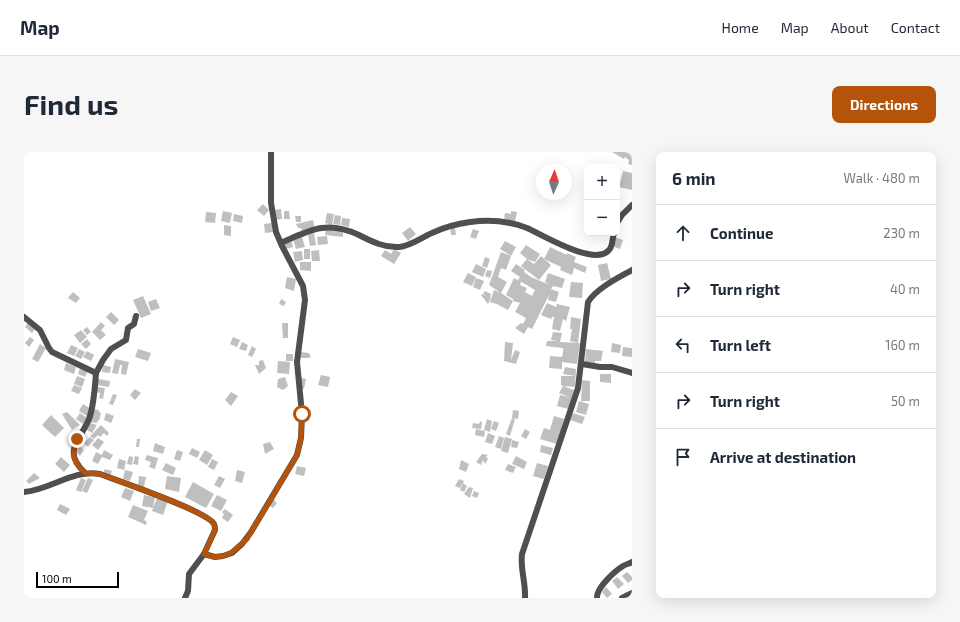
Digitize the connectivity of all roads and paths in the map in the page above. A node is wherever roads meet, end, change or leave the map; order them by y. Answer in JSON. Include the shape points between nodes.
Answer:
{"nodes":[{"id":1,"x":271,"y":152,"type":"edge"},
{"id":2,"x":632,"y":205,"type":"edge"},
{"id":3,"x":620,"y":218,"type":"edge"},
{"id":4,"x":614,"y":236,"type":"edge"},
{"id":5,"x":281,"y":243,"type":"junction"},
{"id":6,"x":632,"y":270,"type":"edge"},
{"id":7,"x":136,"y":316,"type":"dead end"},
{"id":8,"x":24,"y":317,"type":"edge"},
{"id":9,"x":582,"y":364,"type":"junction"},
{"id":10,"x":96,"y":373,"type":"junction"},
{"id":11,"x":632,"y":373,"type":"edge"},
{"id":12,"x":85,"y":473,"type":"junction"},
{"id":13,"x":24,"y":492,"type":"edge"},
{"id":14,"x":204,"y":554,"type":"junction"},
{"id":15,"x":631,"y":563,"type":"edge"},
{"id":16,"x":632,"y":593,"type":"edge"},
{"id":17,"x":185,"y":598,"type":"edge"},
{"id":18,"x":525,"y":598,"type":"edge"},
{"id":19,"x":597,"y":598,"type":"edge"},
{"id":20,"x":622,"y":598,"type":"edge"}],
"edges":[{"from":1,"to":5,"type":"street","via":[[271,203],[276,232]]},
{"from":2,"to":3,"type":"street"},
{"from":4,"to":5,"type":"street","via":[[612,246],[601,255],[574,250],[526,227],[497,221],[453,226],[399,247],[378,244],[338,227],[305,233]]},
{"from":5,"to":14,"type":"street","via":[[304,290],[305,300],[297,362],[302,414],[299,447],[293,462],[247,539],[223,556]]},
{"from":6,"to":9,"type":"street","via":[[595,294],[588,302]]},
{"from":7,"to":10,"type":"street","via":[[134,324],[128,328],[126,340],[111,349]]},
{"from":8,"to":10,"type":"street","via":[[40,330],[50,351]]},
{"from":9,"to":11,"type":"street","via":[[612,367]]},
{"from":9,"to":18,"type":"street","via":[[575,400],[522,554]]},
{"from":10,"to":12,"type":"street","via":[[90,414],[77,439],[74,455],[77,466]]},
{"from":12,"to":13,"type":"street"},
{"from":12,"to":14,"type":"street","via":[[100,474],[184,506],[211,521],[215,530]]},
{"from":14,"to":17,"type":"street","via":[[189,574]]},
{"from":15,"to":19,"type":"street","via":[[623,566],[603,584]]},
{"from":16,"to":20,"type":"street"}]}
